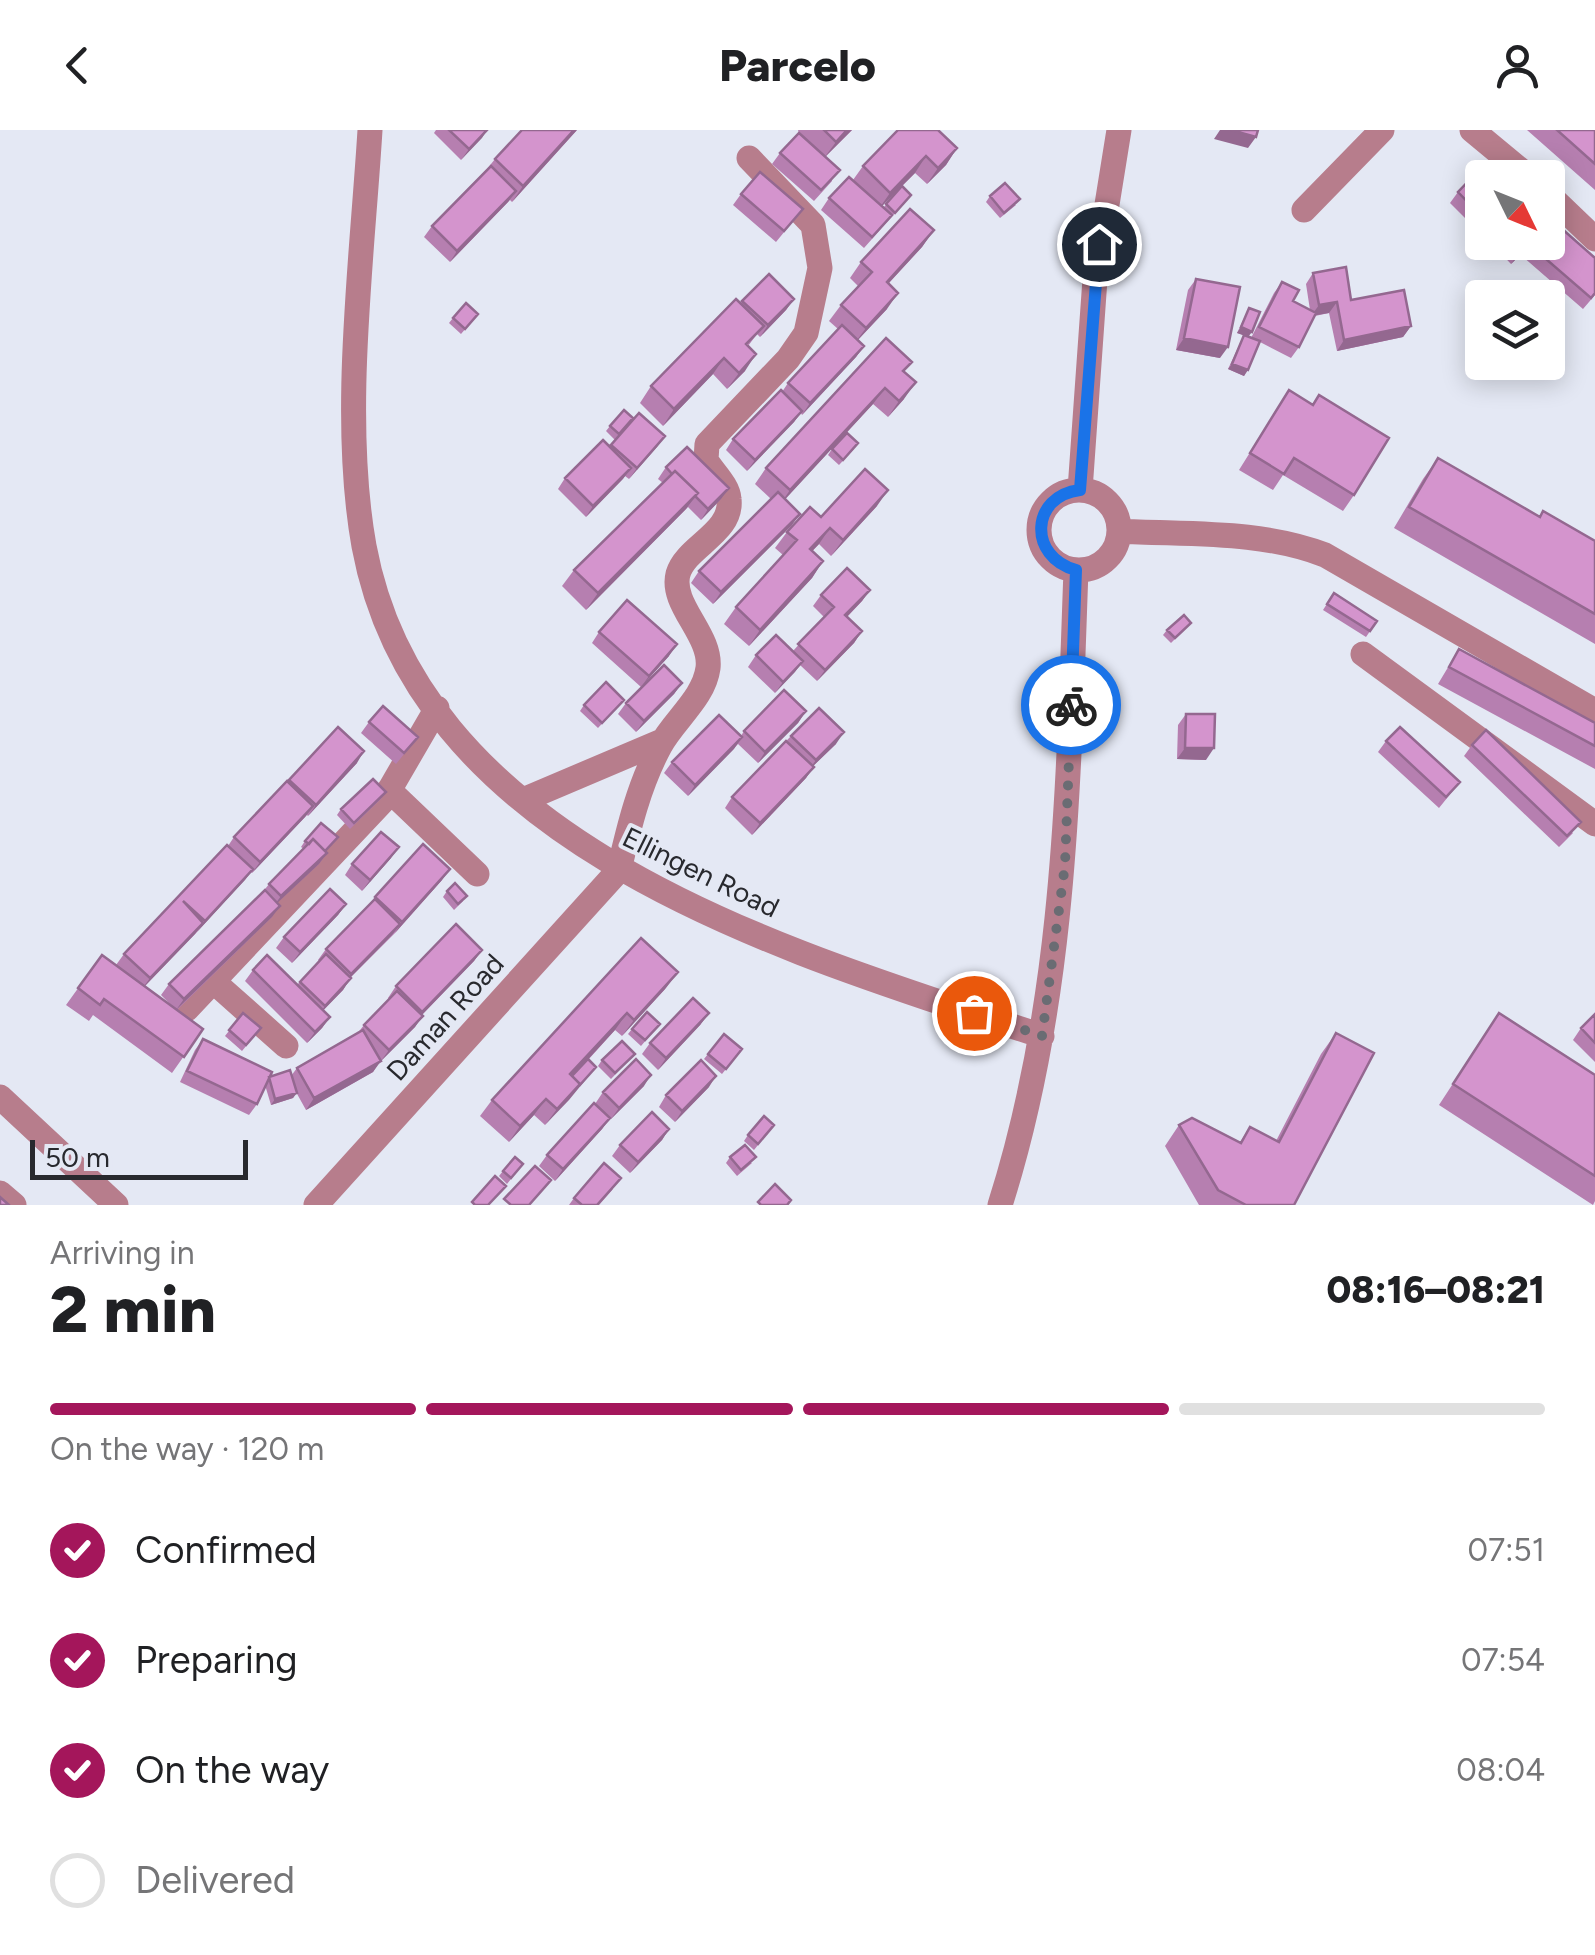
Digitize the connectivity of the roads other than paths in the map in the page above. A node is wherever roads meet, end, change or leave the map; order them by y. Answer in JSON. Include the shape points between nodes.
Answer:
{"nodes":[{"id":1,"x":370,"y":130,"type":"edge"},
{"id":2,"x":1118,"y":130,"type":"edge"},
{"id":3,"x":1382,"y":130,"type":"edge"},
{"id":4,"x":1472,"y":130,"type":"edge"},
{"id":5,"x":749,"y":158,"type":"dead end"},
{"id":6,"x":1508,"y":160,"type":"edge"},
{"id":7,"x":1304,"y":210,"type":"dead end"},
{"id":8,"x":1565,"y":210,"type":"edge"},
{"id":9,"x":1595,"y":238,"type":"edge"},
{"id":10,"x":1080,"y":490,"type":"junction"},
{"id":11,"x":1119,"y":532,"type":"junction"},
{"id":12,"x":1076,"y":570,"type":"junction"},
{"id":13,"x":1363,"y":654,"type":"dead end"},
{"id":14,"x":437,"y":708,"type":"junction"},
{"id":15,"x":1595,"y":711,"type":"edge"},
{"id":16,"x":662,"y":741,"type":"junction"},
{"id":17,"x":389,"y":790,"type":"junction"},
{"id":18,"x":523,"y":800,"type":"junction"},
{"id":19,"x":1595,"y":824,"type":"edge"},
{"id":20,"x":619,"y":870,"type":"junction"},
{"id":21,"x":477,"y":874,"type":"dead end"},
{"id":22,"x":214,"y":982,"type":"junction"},
{"id":23,"x":188,"y":1010,"type":"edge"},
{"id":24,"x":1042,"y":1036,"type":"junction"},
{"id":25,"x":286,"y":1046,"type":"dead end"},
{"id":26,"x":0,"y":1097,"type":"edge"},
{"id":27,"x":0,"y":1193,"type":"edge"},
{"id":28,"x":106,"y":1202,"type":"edge"},
{"id":29,"x":14,"y":1205,"type":"edge"},
{"id":30,"x":316,"y":1205,"type":"edge"},
{"id":31,"x":1000,"y":1205,"type":"edge"}],
"edges":[{"from":1,"to":14,"type":"street","name":"Ellingen Road","via":[[358,325],[358,500],[385,620]]},
{"from":2,"to":10,"type":"street","via":[[1095,279]]},
{"from":3,"to":7,"type":"street"},
{"from":4,"to":6,"type":"street"},
{"from":5,"to":16,"type":"street","via":[[813,225],[820,268],[806,333],[707,444],[706,460],[725,488],[728,508],[683,563],[677,581],[704,642],[708,669]]},
{"from":8,"to":9,"type":"street"},
{"from":10,"to":11,"type":"street","via":[[1104,498]]},
{"from":10,"to":12,"type":"street","via":[[1045,508],[1040,534],[1052,558]]},
{"from":11,"to":12,"type":"street","via":[[1100,564]]},
{"from":11,"to":15,"type":"street","via":[[1300,545]]},
{"from":12,"to":24,"type":"street","via":[[1065,865]]},
{"from":13,"to":19,"type":"street"},
{"from":14,"to":17,"type":"street"},
{"from":14,"to":18,"type":"street","name":"Ellingen Road"},
{"from":16,"to":18,"type":"street"},
{"from":16,"to":20,"type":"street","via":[[634,806]]},
{"from":17,"to":21,"type":"street"},
{"from":17,"to":22,"type":"street"},
{"from":18,"to":20,"type":"street","name":"Ellingen Road"},
{"from":20,"to":24,"type":"street","name":"Ellingen Road","via":[[734,925]]},
{"from":20,"to":30,"type":"street","name":"Daman Road"},
{"from":22,"to":23,"type":"street"},
{"from":22,"to":25,"type":"street"},
{"from":24,"to":31,"type":"street","via":[[1026,1122]]},
{"from":26,"to":28,"type":"street"},
{"from":27,"to":29,"type":"street"}]}
